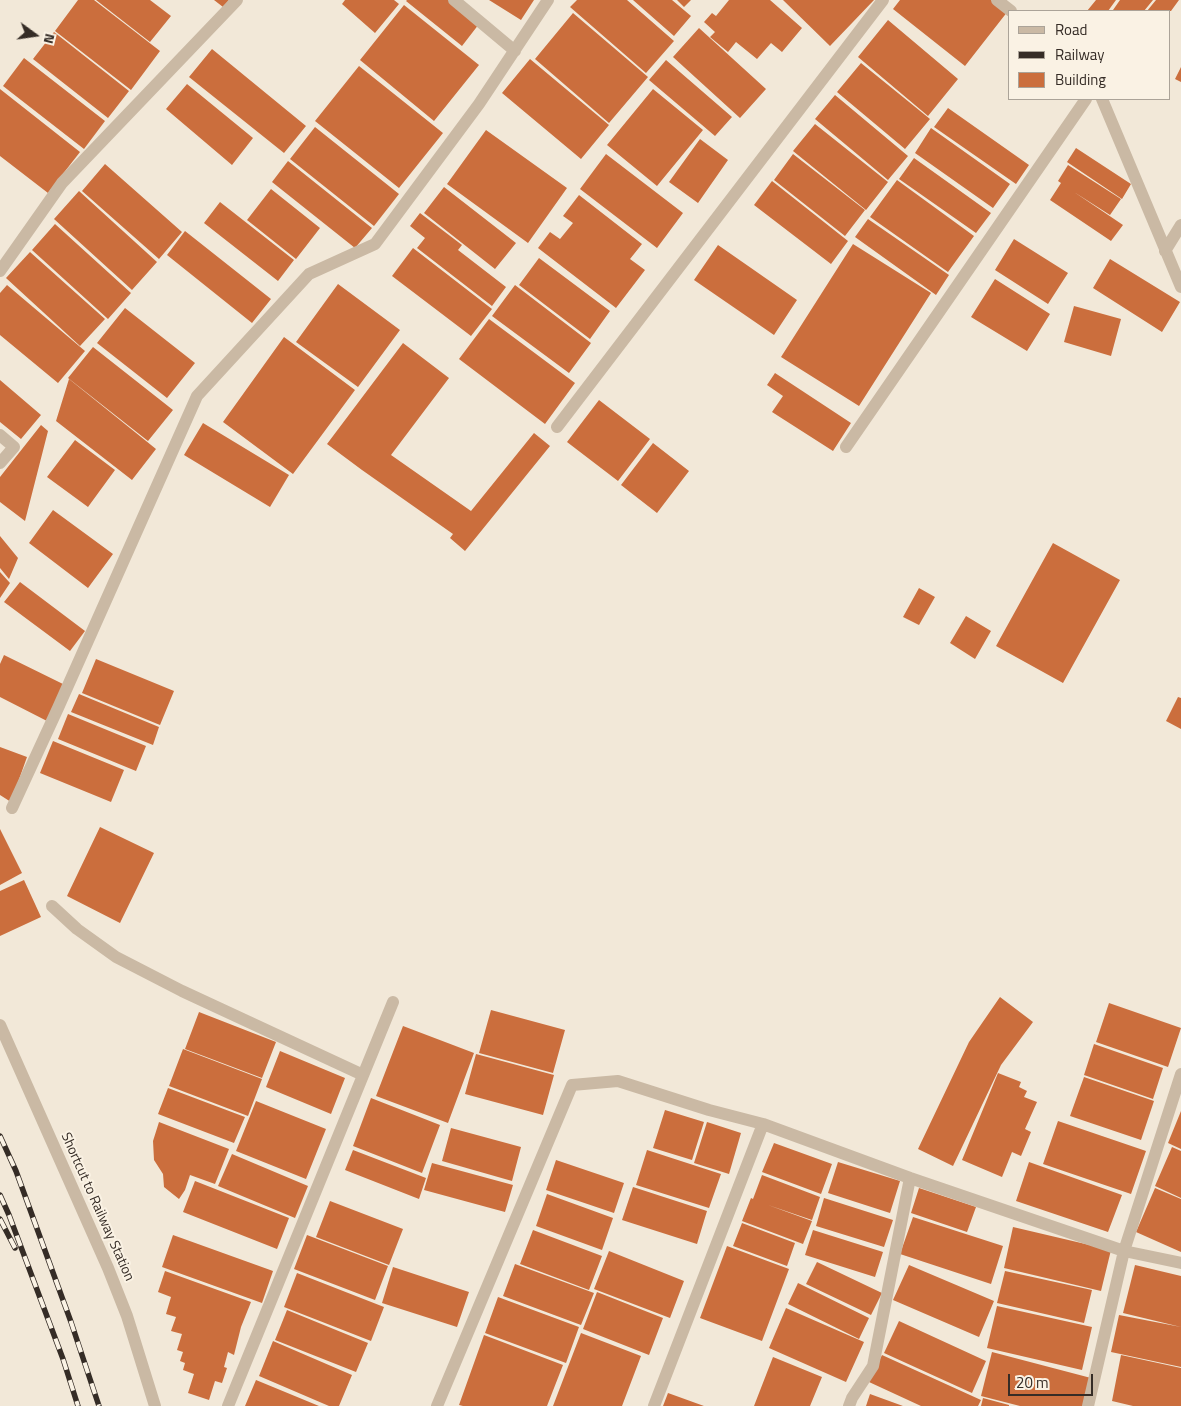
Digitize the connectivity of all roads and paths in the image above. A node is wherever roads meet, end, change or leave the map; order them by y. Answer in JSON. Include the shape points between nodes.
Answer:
{"nodes":[{"id":1,"x":237,"y":0,"type":"edge"},
{"id":2,"x":454,"y":0,"type":"edge"},
{"id":3,"x":548,"y":0,"type":"edge"},
{"id":4,"x":883,"y":0,"type":"edge"},
{"id":5,"x":997,"y":0,"type":"edge"},
{"id":6,"x":1009,"y":10,"type":"edge"},
{"id":7,"x":515,"y":51,"type":"junction"},
{"id":8,"x":1085,"y":100,"type":"edge"},
{"id":9,"x":1102,"y":100,"type":"edge"},
{"id":10,"x":1181,"y":225,"type":"edge"},
{"id":11,"x":1166,"y":251,"type":"junction"},
{"id":12,"x":0,"y":271,"type":"edge"},
{"id":13,"x":1181,"y":287,"type":"edge"},
{"id":14,"x":557,"y":427,"type":"dead end"},
{"id":15,"x":0,"y":435,"type":"edge"},
{"id":16,"x":846,"y":447,"type":"dead end"},
{"id":17,"x":0,"y":463,"type":"edge"},
{"id":18,"x":12,"y":808,"type":"dead end"},
{"id":19,"x":52,"y":906,"type":"dead end"},
{"id":20,"x":393,"y":1002,"type":"dead end"},
{"id":21,"x":0,"y":1025,"type":"edge"},
{"id":22,"x":363,"y":1074,"type":"junction"},
{"id":23,"x":1181,"y":1074,"type":"edge"},
{"id":24,"x":763,"y":1124,"type":"junction"},
{"id":25,"x":910,"y":1178,"type":"junction"},
{"id":26,"x":1124,"y":1251,"type":"junction"},
{"id":27,"x":1181,"y":1263,"type":"edge"},
{"id":28,"x":155,"y":1406,"type":"edge"},
{"id":29,"x":228,"y":1406,"type":"edge"},
{"id":30,"x":437,"y":1406,"type":"edge"},
{"id":31,"x":654,"y":1406,"type":"edge"},
{"id":32,"x":848,"y":1406,"type":"edge"},
{"id":33,"x":1088,"y":1406,"type":"edge"}],
"edges":[{"from":1,"to":12,"type":"street","via":[[62,183]]},
{"from":2,"to":7,"type":"street"},
{"from":3,"to":7,"type":"street"},
{"from":4,"to":14,"type":"street"},
{"from":5,"to":6,"type":"street"},
{"from":7,"to":18,"type":"street","via":[[375,244],[309,274],[197,396]]},
{"from":8,"to":16,"type":"street"},
{"from":9,"to":11,"type":"street"},
{"from":10,"to":11,"type":"street"},
{"from":11,"to":13,"type":"street"},
{"from":15,"to":17,"type":"street","via":[[14,447]]},
{"from":19,"to":22,"type":"street","via":[[116,957]]},
{"from":20,"to":22,"type":"street"},
{"from":21,"to":28,"type":"street","name":"Shortcut to Railway Station","via":[[108,1268],[127,1316]]},
{"from":22,"to":29,"type":"street"},
{"from":23,"to":26,"type":"street"},
{"from":24,"to":25,"type":"street"},
{"from":24,"to":30,"type":"street","via":[[618,1081],[572,1086]]},
{"from":24,"to":31,"type":"street"},
{"from":25,"to":26,"type":"street"},
{"from":25,"to":32,"type":"street","via":[[873,1366]]},
{"from":26,"to":27,"type":"street"},
{"from":26,"to":33,"type":"street"}]}
